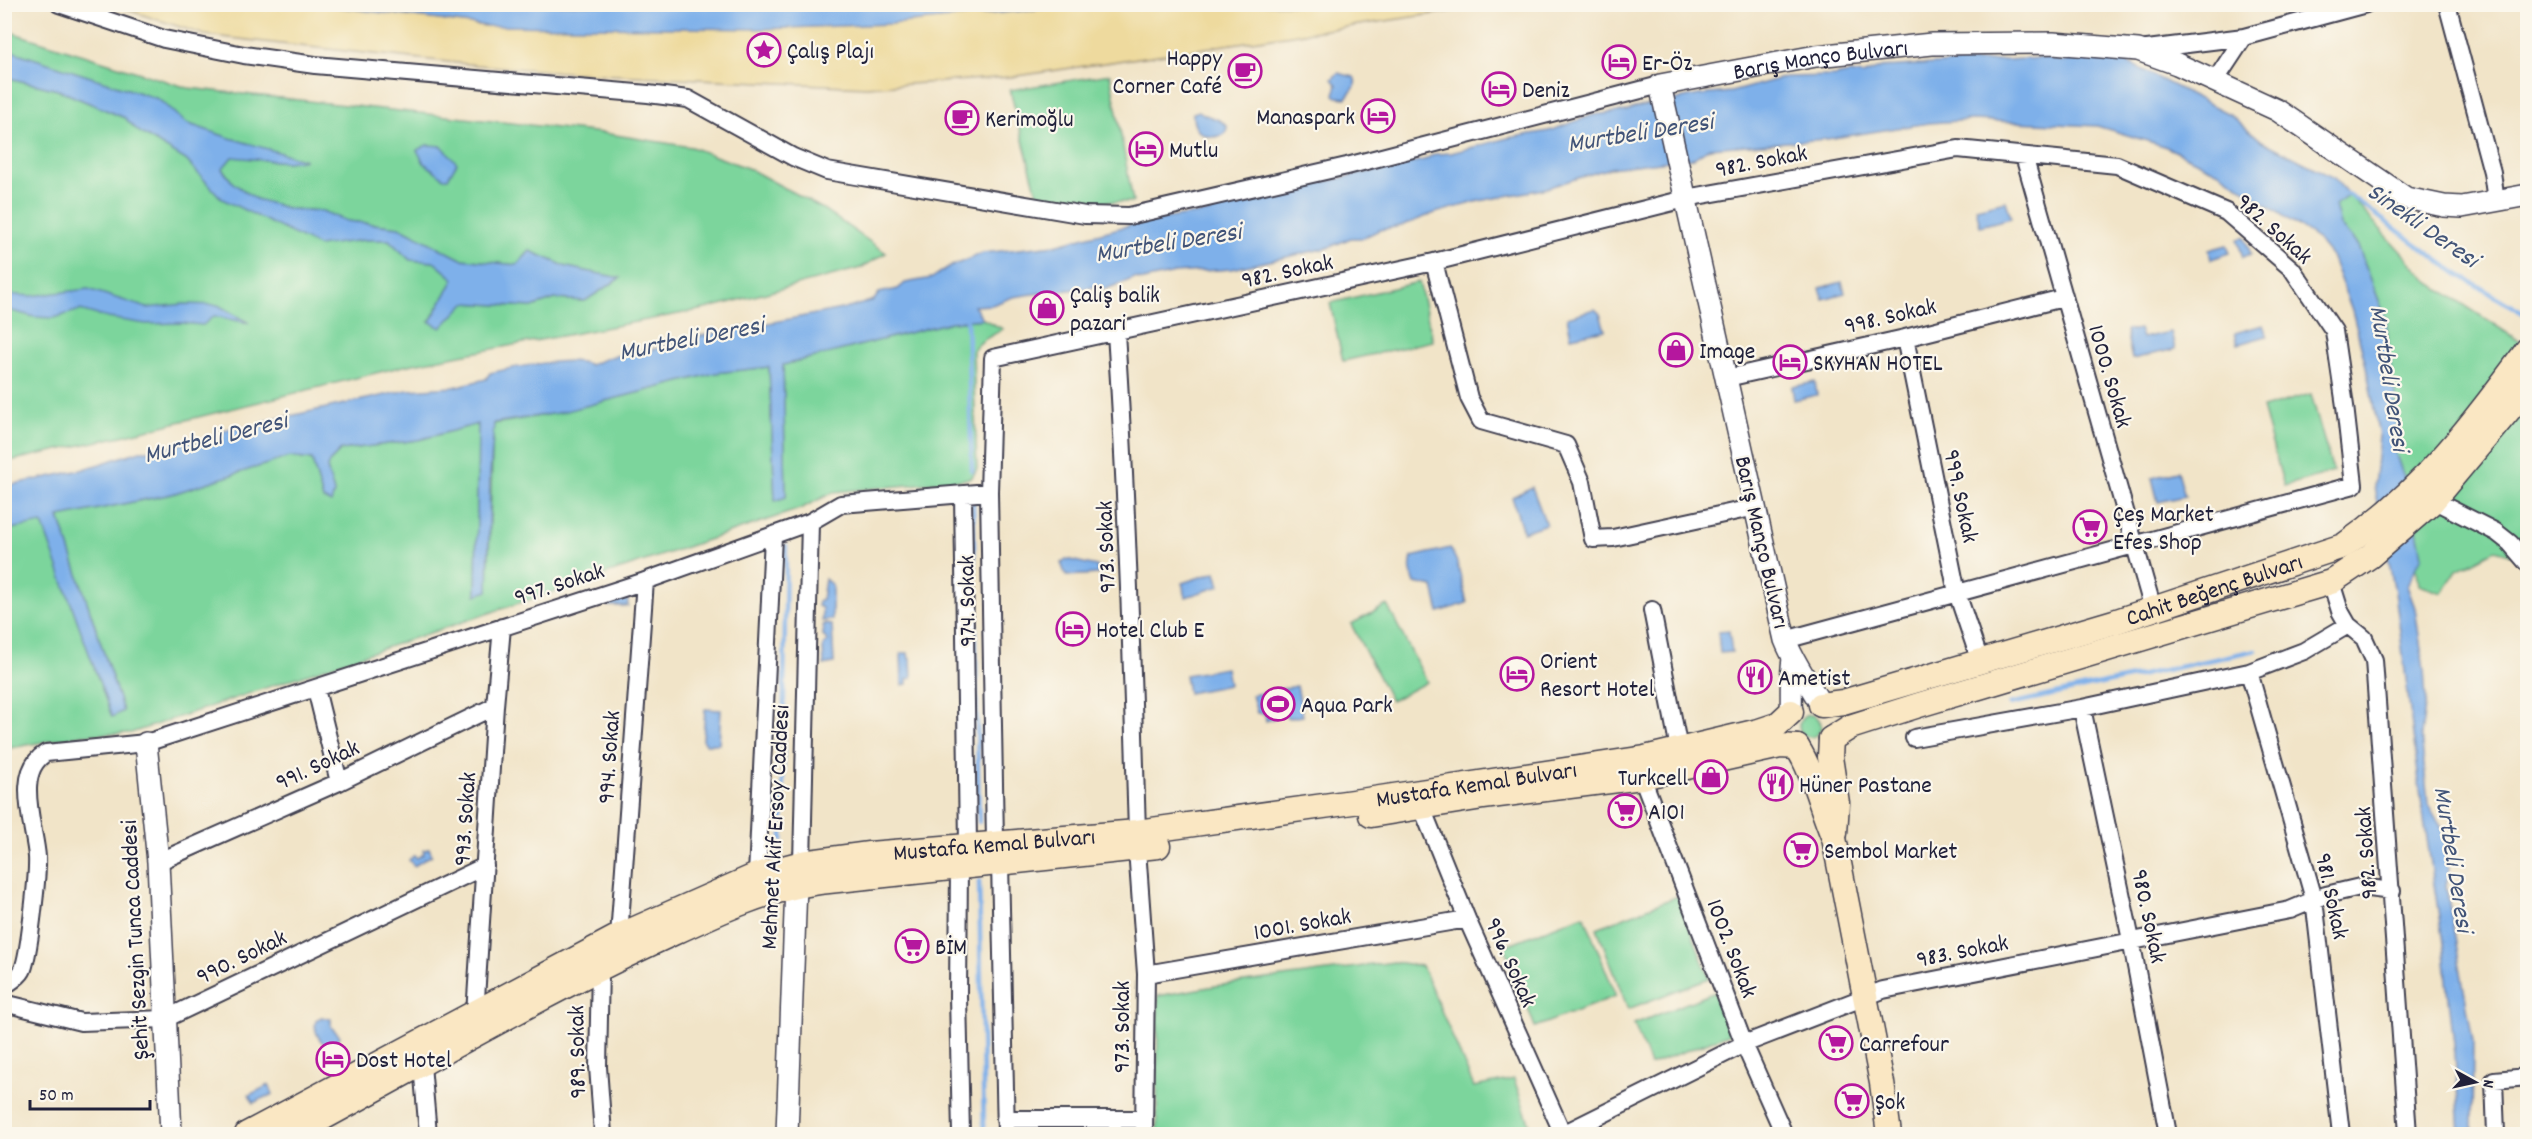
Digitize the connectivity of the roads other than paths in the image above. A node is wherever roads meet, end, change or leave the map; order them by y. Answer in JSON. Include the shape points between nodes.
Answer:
{"nodes":[{"id":1,"x":59,"y":4,"type":"edge"},
{"id":2,"x":2366,"y":4,"type":"edge"},
{"id":3,"x":2447,"y":4,"type":"edge"},
{"id":4,"x":2244,"y":37,"type":"junction"},
{"id":5,"x":2138,"y":50,"type":"junction"},
{"id":6,"x":2215,"y":81,"type":"junction"},
{"id":7,"x":1660,"y":85,"type":"junction"},
{"id":8,"x":2024,"y":156,"type":"junction"},
{"id":9,"x":2528,"y":195,"type":"edge"},
{"id":10,"x":1685,"y":199,"type":"junction"},
{"id":11,"x":2496,"y":201,"type":"junction"},
{"id":12,"x":1434,"y":262,"type":"junction"},
{"id":13,"x":2063,"y":297,"type":"junction"},
{"id":14,"x":1116,"y":333,"type":"junction"},
{"id":15,"x":1905,"y":338,"type":"junction"},
{"id":16,"x":2528,"y":349,"type":"edge"},
{"id":17,"x":993,"y":358,"type":"joint"},
{"id":18,"x":1727,"y":378,"type":"junction"},
{"id":19,"x":2528,"y":387,"type":"edge"},
{"id":20,"x":989,"y":492,"type":"junction"},
{"id":21,"x":963,"y":495,"type":"junction"},
{"id":22,"x":2429,"y":495,"type":"junction"},
{"id":23,"x":1756,"y":507,"type":"junction"},
{"id":24,"x":810,"y":522,"type":"junction"},
{"id":25,"x":773,"y":536,"type":"junction"},
{"id":26,"x":2134,"y":547,"type":"junction"},
{"id":27,"x":2528,"y":564,"type":"edge"},
{"id":28,"x":645,"y":581,"type":"junction"},
{"id":29,"x":2331,"y":582,"type":"junction"},
{"id":30,"x":1957,"y":593,"type":"junction"},
{"id":31,"x":2153,"y":609,"type":"junction"},
{"id":32,"x":1652,"y":610,"type":"dead end"},
{"id":33,"x":2348,"y":625,"type":"junction"},
{"id":34,"x":502,"y":627,"type":"junction"},
{"id":35,"x":1789,"y":649,"type":"junction"},
{"id":36,"x":1980,"y":662,"type":"junction"},
{"id":37,"x":2249,"y":672,"type":"junction"},
{"id":38,"x":316,"y":689,"type":"junction"},
{"id":39,"x":1821,"y":705,"type":"junction"},
{"id":40,"x":495,"y":706,"type":"junction"},
{"id":41,"x":2082,"y":708,"type":"junction"},
{"id":42,"x":1791,"y":712,"type":"junction"},
{"id":43,"x":1914,"y":738,"type":"dead end"},
{"id":44,"x":1831,"y":739,"type":"junction"},
{"id":45,"x":146,"y":743,"type":"junction"},
{"id":46,"x":1797,"y":747,"type":"junction"},
{"id":47,"x":1679,"y":749,"type":"junction"},
{"id":48,"x":1642,"y":777,"type":"junction"},
{"id":49,"x":339,"y":782,"type":"junction"},
{"id":50,"x":1422,"y":808,"type":"junction"},
{"id":51,"x":1834,"y":838,"type":"junction"},
{"id":52,"x":1137,"y":840,"type":"junction"},
{"id":53,"x":997,"y":853,"type":"junction"},
{"id":54,"x":964,"y":855,"type":"junction"},
{"id":55,"x":158,"y":862,"type":"junction"},
{"id":56,"x":485,"y":866,"type":"junction"},
{"id":57,"x":799,"y":874,"type":"junction"},
{"id":58,"x":757,"y":875,"type":"junction"},
{"id":59,"x":2392,"y":891,"type":"junction"},
{"id":60,"x":2314,"y":899,"type":"junction"},
{"id":61,"x":1467,"y":919,"type":"junction"},
{"id":62,"x":619,"y":936,"type":"junction"},
{"id":63,"x":2131,"y":940,"type":"junction"},
{"id":64,"x":600,"y":968,"type":"junction"},
{"id":65,"x":1146,"y":974,"type":"junction"},
{"id":66,"x":4,"y":986,"type":"edge"},
{"id":67,"x":1867,"y":996,"type":"junction"},
{"id":68,"x":4,"y":1003,"type":"edge"},
{"id":69,"x":475,"y":1014,"type":"junction"},
{"id":70,"x":165,"y":1019,"type":"junction"},
{"id":71,"x":1744,"y":1044,"type":"junction"},
{"id":72,"x":422,"y":1065,"type":"junction"},
{"id":73,"x":2528,"y":1077,"type":"edge"},
{"id":74,"x":1005,"y":1127,"type":"edge"},
{"id":75,"x":1144,"y":1127,"type":"edge"},
{"id":76,"x":171,"y":1134,"type":"edge"},
{"id":77,"x":247,"y":1134,"type":"edge"},
{"id":78,"x":293,"y":1134,"type":"edge"},
{"id":79,"x":428,"y":1134,"type":"edge"},
{"id":80,"x":603,"y":1134,"type":"edge"},
{"id":81,"x":787,"y":1134,"type":"edge"},
{"id":82,"x":961,"y":1134,"type":"edge"},
{"id":83,"x":1563,"y":1134,"type":"edge"},
{"id":84,"x":1784,"y":1134,"type":"edge"},
{"id":85,"x":1889,"y":1134,"type":"edge"},
{"id":86,"x":2168,"y":1134,"type":"edge"},
{"id":87,"x":2341,"y":1134,"type":"edge"},
{"id":88,"x":2408,"y":1134,"type":"edge"},
{"id":89,"x":2496,"y":1134,"type":"edge"}],
"edges":[{"from":1,"to":7,"type":"street","via":[[164,39],[243,55],[688,99],[793,157],[827,171],[1085,215],[1129,216],[1347,166]]},
{"from":2,"to":4,"type":"street"},
{"from":3,"to":11,"type":"street","via":[[2492,172]]},
{"from":4,"to":5,"type":"street"},
{"from":4,"to":6,"type":"street"},
{"from":5,"to":6,"type":"street","name":"Barış Manço Bulvarı"},
{"from":5,"to":7,"type":"street","name":"Barış Manço Bulvarı","via":[[2053,43],[1932,44],[1816,56]]},
{"from":6,"to":11,"type":"street","name":"Barış Manço Bulvarı","via":[[2277,110],[2406,198],[2462,207]]},
{"from":7,"to":10,"type":"street","name":"Barış Manço Bulvarı"},
{"from":8,"to":10,"type":"street","name":"982. Sokak","via":[[1958,149]]},
{"from":8,"to":13,"type":"street","name":"1000. Sokak"},
{"from":8,"to":26,"type":"street","name":"982. Sokak","via":[[2117,165],[2226,212],[2292,269],[2334,332],[2354,485]]},
{"from":9,"to":11,"type":"street","name":"Barış Manço Bulvarı"},
{"from":10,"to":12,"type":"street","name":"982. Sokak"},
{"from":10,"to":18,"type":"street","name":"Barış Manço Bulvarı"},
{"from":12,"to":14,"type":"street","name":"982. Sokak"},
{"from":12,"to":23,"type":"street","via":[[1469,398],[1481,421],[1566,446],[1582,482],[1593,539]]},
{"from":13,"to":15,"type":"street","name":"998. Sokak"},
{"from":13,"to":26,"type":"street","name":"1000. Sokak"},
{"from":14,"to":17,"type":"street","name":"982. Sokak"},
{"from":14,"to":52,"type":"street","name":"973. Sokak","via":[[1130,566]]},
{"from":15,"to":18,"type":"street","name":"998. Sokak"},
{"from":15,"to":30,"type":"street","name":"999. Sokak"},
{"from":16,"to":22,"type":"main road","name":"Cahit Beğenç Bulvarı","via":[[2464,436]]},
{"from":17,"to":20,"type":"street","name":"974. Sokak"},
{"from":18,"to":23,"type":"street","name":"Barış Manço Bulvarı"},
{"from":19,"to":22,"type":"main road","name":"Cahit Beğenç Bulvarı"},
{"from":20,"to":21,"type":"street","name":"997. Sokak"},
{"from":20,"to":53,"type":"street","name":"974. Sokak"},
{"from":21,"to":24,"type":"street","name":"997. Sokak","via":[[841,504]]},
{"from":21,"to":54,"type":"street"},
{"from":22,"to":27,"type":"street","via":[[2496,532]]},
{"from":22,"to":29,"type":"main road","name":"Cahit Beğenç Bulvarı","via":[[2370,556]]},
{"from":22,"to":31,"type":"main road","name":"Cahit Beğenç Bulvarı","via":[[2343,546]]},
{"from":23,"to":35,"type":"street","name":"Barış Manço Bulvarı"},
{"from":24,"to":25,"type":"street","name":"997. Sokak"},
{"from":24,"to":57,"type":"street","name":"Mehmet Akif Ersoy Caddesi"},
{"from":25,"to":28,"type":"street","name":"997. Sokak"},
{"from":25,"to":58,"type":"street"},
{"from":26,"to":30,"type":"street"},
{"from":26,"to":31,"type":"street","name":"1000. Sokak"},
{"from":28,"to":34,"type":"street","name":"997. Sokak"},
{"from":28,"to":62,"type":"street","name":"994. Sokak"},
{"from":29,"to":33,"type":"street","name":"982. Sokak"},
{"from":29,"to":44,"type":"main road","name":"Cahit Beğenç Bulvarı","via":[[1919,705],[1851,727]]},
{"from":30,"to":35,"type":"street"},
{"from":30,"to":36,"type":"street","name":"999. Sokak"},
{"from":31,"to":36,"type":"main road","name":"Cahit Beğenç Bulvarı"},
{"from":32,"to":47,"type":"street"},
{"from":33,"to":37,"type":"street","via":[[2304,651]]},
{"from":33,"to":59,"type":"street","name":"982. Sokak","via":[[2364,638],[2374,660]]},
{"from":34,"to":38,"type":"street","name":"997. Sokak"},
{"from":34,"to":40,"type":"street","name":"993. Sokak"},
{"from":35,"to":39,"type":"street","name":"Barış Manço Bulvarı"},
{"from":35,"to":42,"type":"street","name":"Barış Manço Bulvarı"},
{"from":36,"to":39,"type":"main road","name":"Cahit Beğenç Bulvarı"},
{"from":37,"to":41,"type":"street"},
{"from":37,"to":60,"type":"street","name":"981. Sokak"},
{"from":38,"to":45,"type":"street","name":"997. Sokak"},
{"from":38,"to":49,"type":"street"},
{"from":39,"to":42,"type":"main road","via":[[1802,704]]},
{"from":39,"to":44,"type":"main road","via":[[1833,720]]},
{"from":40,"to":49,"type":"street","name":"991. Sokak"},
{"from":40,"to":56,"type":"street","name":"993. Sokak"},
{"from":41,"to":43,"type":"street"},
{"from":41,"to":63,"type":"street","name":"980. Sokak"},
{"from":42,"to":46,"type":"main road","via":[[1786,731]]},
{"from":42,"to":47,"type":"main road","name":"Mustafa Kemal Bulvarı","via":[[1777,725],[1759,731]]},
{"from":44,"to":46,"type":"main road","via":[[1816,750]]},
{"from":44,"to":51,"type":"main road","via":[[1837,803]]},
{"from":45,"to":55,"type":"street","name":"Şehit Sezgin Tunca Caddesi"},
{"from":45,"to":66,"type":"street","name":"997. Sokak","via":[[46,753],[36,759],[28,803],[37,857],[27,956],[21,973]]},
{"from":46,"to":48,"type":"main road","name":"Mustafa Kemal Bulvarı","via":[[1780,746]]},
{"from":46,"to":51,"type":"main road","via":[[1806,761]]},
{"from":47,"to":52,"type":"main road","name":"Mustafa Kemal Bulvarı","via":[[1645,758]]},
{"from":48,"to":50,"type":"main road","name":"Mustafa Kemal Bulvarı"},
{"from":48,"to":71,"type":"street","name":"1002. Sokak"},
{"from":49,"to":55,"type":"street","name":"991. Sokak"},
{"from":50,"to":52,"type":"main road","name":"Mustafa Kemal Bulvarı"},
{"from":50,"to":61,"type":"street","name":"996. Sokak"},
{"from":51,"to":67,"type":"main road"},
{"from":52,"to":53,"type":"main road","name":"Mustafa Kemal Bulvarı"},
{"from":52,"to":65,"type":"street","name":"973. Sokak"},
{"from":53,"to":54,"type":"main road","name":"Mustafa Kemal Bulvarı"},
{"from":53,"to":74,"type":"street","name":"974. Sokak"},
{"from":54,"to":57,"type":"main road","name":"Mustafa Kemal Bulvarı","via":[[869,854]]},
{"from":54,"to":82,"type":"street","via":[[958,996]]},
{"from":55,"to":70,"type":"street","name":"Şehit Sezgin Tunca Caddesi"},
{"from":56,"to":69,"type":"street","name":"993. Sokak"},
{"from":56,"to":70,"type":"street","name":"990. Sokak"},
{"from":57,"to":58,"type":"main road","name":"Mustafa Kemal Bulvarı"},
{"from":57,"to":64,"type":"main road","name":"Mustafa Kemal Bulvarı"},
{"from":57,"to":81,"type":"street","name":"Mehmet Akif Ersoy Caddesi"},
{"from":58,"to":62,"type":"main road","name":"Mustafa Kemal Bulvarı"},
{"from":59,"to":60,"type":"street","name":"983. Sokak","via":[[2360,887]]},
{"from":59,"to":88,"type":"street","name":"982. Sokak"},
{"from":60,"to":63,"type":"street","name":"983. Sokak","via":[[2290,910]]},
{"from":60,"to":87,"type":"street","name":"981. Sokak"},
{"from":61,"to":65,"type":"street","name":"1001. Sokak"},
{"from":61,"to":83,"type":"street","name":"996. Sokak"},
{"from":62,"to":69,"type":"main road","name":"Mustafa Kemal Bulvarı"},
{"from":63,"to":67,"type":"street","name":"983. Sokak"},
{"from":63,"to":86,"type":"street","name":"980. Sokak"},
{"from":64,"to":72,"type":"main road","name":"Mustafa Kemal Bulvarı"},
{"from":64,"to":80,"type":"street","name":"989. Sokak","via":[[598,1066]]},
{"from":65,"to":75,"type":"street","name":"973. Sokak"},
{"from":67,"to":71,"type":"street","name":"983. Sokak"},
{"from":67,"to":85,"type":"main road"},
{"from":68,"to":70,"type":"street","name":"990. Sokak","via":[[81,1022]]},
{"from":69,"to":77,"type":"main road","name":"Mustafa Kemal Bulvarı"},
{"from":70,"to":76,"type":"street","name":"Şehit Sezgin Tunca Caddesi"},
{"from":71,"to":83,"type":"street","name":"983. Sokak"},
{"from":71,"to":84,"type":"street","name":"1002. Sokak"},
{"from":72,"to":78,"type":"main road","name":"Mustafa Kemal Bulvarı"},
{"from":72,"to":79,"type":"street"},
{"from":73,"to":89,"type":"street","via":[[2494,1080]]},
{"from":74,"to":75,"type":"street"}]}
